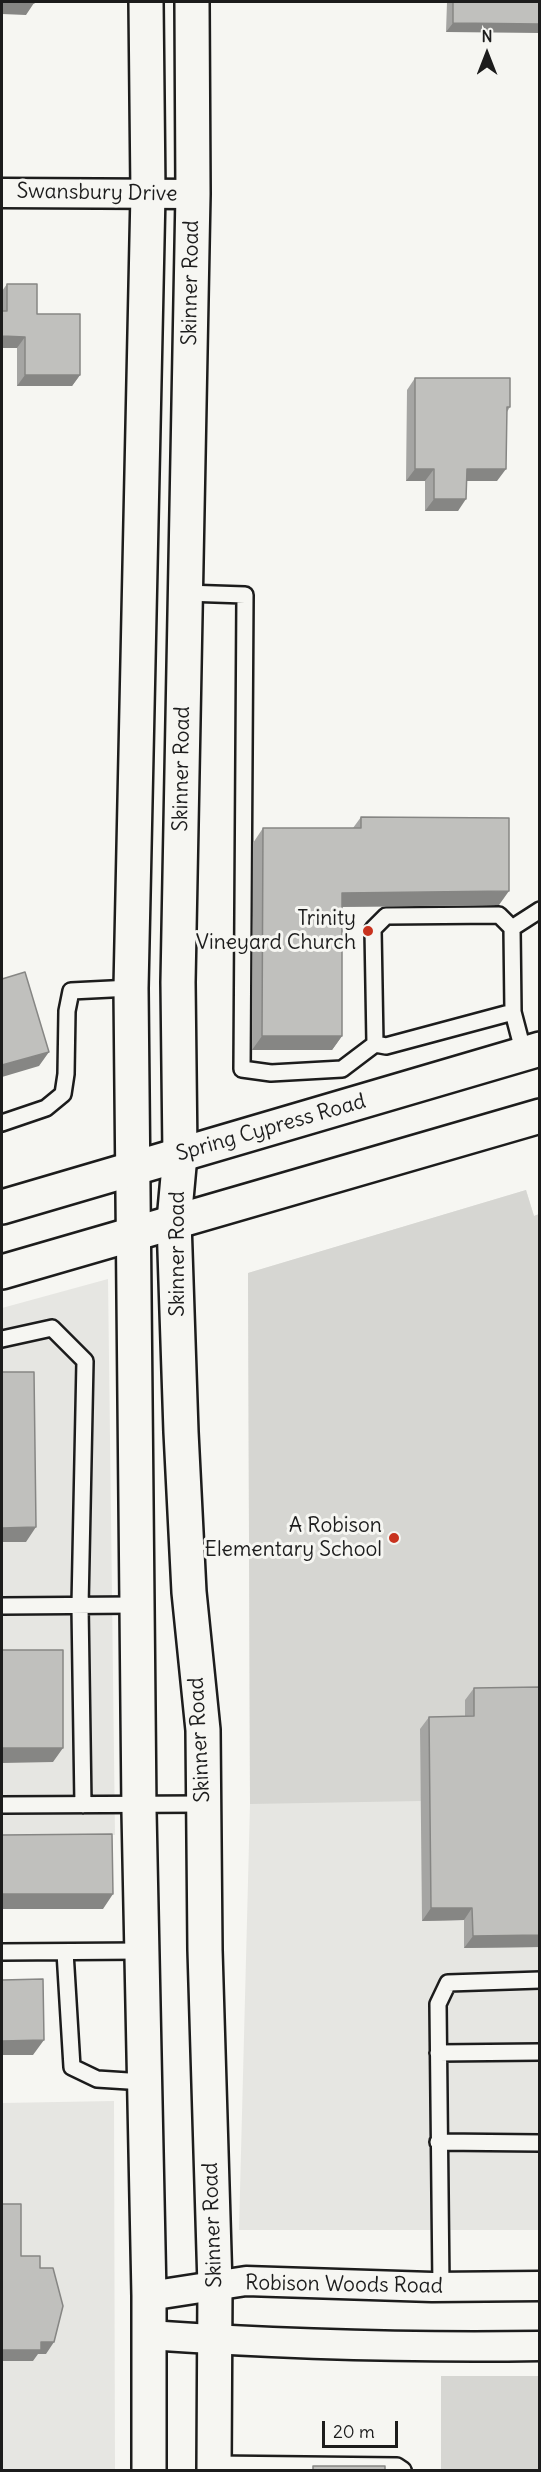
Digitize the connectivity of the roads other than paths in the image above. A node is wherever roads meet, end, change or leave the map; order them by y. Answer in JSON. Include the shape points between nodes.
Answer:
{"nodes":[{"id":1,"x":146,"y":2,"type":"edge"},
{"id":2,"x":192,"y":2,"type":"edge"},
{"id":3,"x":2,"y":193,"type":"edge"},
{"id":4,"x":148,"y":193,"type":"junction"},
{"id":5,"x":193,"y":194,"type":"junction"},
{"id":6,"x":139,"y":586,"type":"junction"},
{"id":7,"x":185,"y":590,"type":"junction"},
{"id":8,"x":540,"y":909,"type":"edge"},
{"id":9,"x":512,"y":928,"type":"junction"},
{"id":10,"x":131,"y":988,"type":"junction"},
{"id":11,"x":513,"y":1011,"type":"junction"},
{"id":12,"x":375,"y":1044,"type":"junction"},
{"id":13,"x":532,"y":1051,"type":"edge"},
{"id":14,"x":540,"y":1116,"type":"edge"},
{"id":15,"x":2,"y":1123,"type":"edge"},
{"id":16,"x":180,"y":1155,"type":"junction"},
{"id":17,"x":132,"y":1169,"type":"junction"},
{"id":18,"x":2,"y":1207,"type":"edge"},
{"id":19,"x":174,"y":1221,"type":"junction"},
{"id":20,"x":133,"y":1234,"type":"junction"},
{"id":21,"x":2,"y":1272,"type":"edge"},
{"id":22,"x":2,"y":1339,"type":"edge"},
{"id":23,"x":136,"y":1605,"type":"junction"},
{"id":24,"x":2,"y":1606,"type":"edge"},
{"id":25,"x":80,"y":1606,"type":"junction"},
{"id":26,"x":204,"y":1804,"type":"junction"},
{"id":27,"x":2,"y":1805,"type":"edge"},
{"id":28,"x":83,"y":1805,"type":"junction"},
{"id":29,"x":139,"y":1805,"type":"junction"},
{"id":30,"x":142,"y":1951,"type":"junction"},
{"id":31,"x":2,"y":1952,"type":"edge"},
{"id":32,"x":65,"y":1952,"type":"junction"},
{"id":33,"x":540,"y":1980,"type":"edge"},
{"id":34,"x":540,"y":2052,"type":"edge"},
{"id":35,"x":438,"y":2053,"type":"junction"},
{"id":36,"x":144,"y":2082,"type":"junction"},
{"id":37,"x":438,"y":2142,"type":"junction"},
{"id":38,"x":540,"y":2143,"type":"edge"},
{"id":39,"x":215,"y":2286,"type":"junction"},
{"id":40,"x":540,"y":2286,"type":"edge"},
{"id":41,"x":441,"y":2287,"type":"junction"},
{"id":42,"x":149,"y":2296,"type":"junction"},
{"id":43,"x":148,"y":2335,"type":"junction"},
{"id":44,"x":216,"y":2340,"type":"junction"},
{"id":45,"x":540,"y":2346,"type":"edge"},
{"id":46,"x":213,"y":2467,"type":"edge"},
{"id":47,"x":149,"y":2470,"type":"edge"},
{"id":48,"x":403,"y":2470,"type":"edge"}],
"edges":[{"from":1,"to":4,"type":"street"},
{"from":2,"to":5,"type":"street","name":"Skinner Road"},
{"from":3,"to":4,"type":"street","name":"Swansbury Drive"},
{"from":4,"to":5,"type":"street","name":"Swansbury Drive"},
{"from":4,"to":6,"type":"street"},
{"from":5,"to":7,"type":"street","name":"Skinner Road"},
{"from":6,"to":7,"type":"street"},
{"from":6,"to":10,"type":"street"},
{"from":7,"to":12,"type":"lane","via":[[245,595],[242,1069],[271,1073],[342,1069]]},
{"from":7,"to":16,"type":"street","name":"Skinner Road","via":[[178,982]]},
{"from":8,"to":9,"type":"lane"},
{"from":9,"to":11,"type":"lane"},
{"from":9,"to":12,"type":"lane","via":[[499,915],[386,916],[373,929]]},
{"from":10,"to":15,"type":"lane","via":[[70,991],[63,1094],[46,1108]]},
{"from":10,"to":17,"type":"street"},
{"from":11,"to":12,"type":"lane","via":[[386,1046]]},
{"from":11,"to":13,"type":"lane"},
{"from":13,"to":16,"type":"street","name":"Spring Cypress Road"},
{"from":14,"to":19,"type":"street"},
{"from":16,"to":17,"type":"street","name":"Spring Cypress Road"},
{"from":16,"to":19,"type":"street","name":"Skinner Road"},
{"from":17,"to":18,"type":"street","name":"Spring Cypress Road"},
{"from":17,"to":20,"type":"street"},
{"from":19,"to":20,"type":"street"},
{"from":19,"to":26,"type":"street","name":"Skinner Road","via":[[189,1592],[202,1730]]},
{"from":20,"to":21,"type":"street"},
{"from":20,"to":23,"type":"street"},
{"from":22,"to":25,"type":"lane","via":[[52,1328],[85,1361]]},
{"from":23,"to":25,"type":"lane"},
{"from":23,"to":29,"type":"street"},
{"from":24,"to":25,"type":"lane"},
{"from":25,"to":28,"type":"lane"},
{"from":26,"to":29,"type":"lane"},
{"from":26,"to":39,"type":"street","name":"Skinner Road"},
{"from":27,"to":28,"type":"lane"},
{"from":28,"to":29,"type":"lane"},
{"from":29,"to":30,"type":"street"},
{"from":30,"to":32,"type":"lane"},
{"from":30,"to":36,"type":"street"},
{"from":31,"to":32,"type":"lane"},
{"from":32,"to":36,"type":"lane","via":[[72,2067],[97,2079]]},
{"from":33,"to":35,"type":"lane","via":[[448,1983],[438,2004]]},
{"from":34,"to":35,"type":"lane"},
{"from":35,"to":37,"type":"lane"},
{"from":36,"to":42,"type":"street"},
{"from":37,"to":38,"type":"lane"},
{"from":37,"to":41,"type":"lane"},
{"from":39,"to":41,"type":"street","name":"Robison Woods Road","via":[[246,2282]]},
{"from":39,"to":42,"type":"street","name":"Robison Woods Road"},
{"from":39,"to":44,"type":"street","name":"Skinner Road"},
{"from":40,"to":41,"type":"street","name":"Robison Woods Road"},
{"from":42,"to":43,"type":"street"},
{"from":43,"to":44,"type":"street"},
{"from":43,"to":47,"type":"street"},
{"from":44,"to":45,"type":"street","via":[[431,2347]]},
{"from":44,"to":46,"type":"street","name":"Skinner Road"},
{"from":46,"to":48,"type":"lane","via":[[398,2466]]}]}
